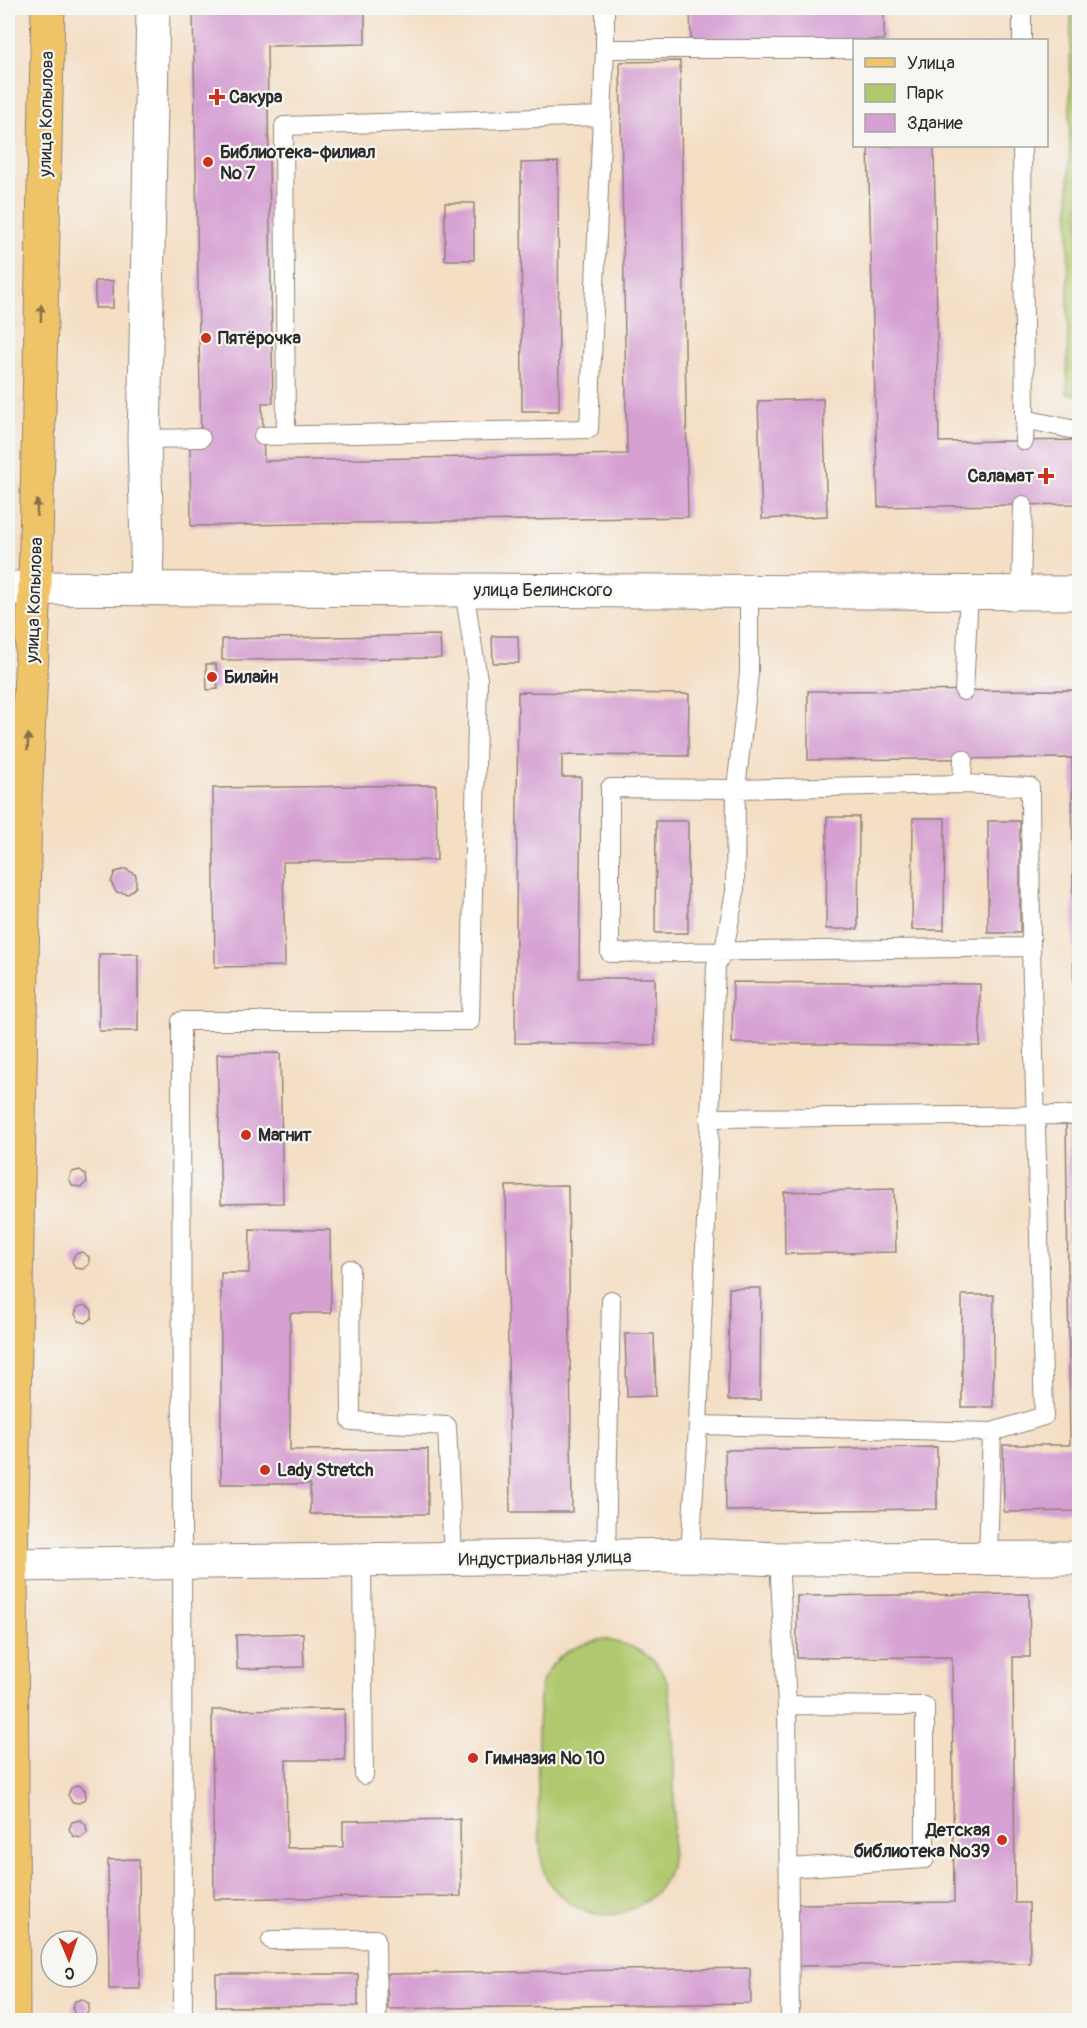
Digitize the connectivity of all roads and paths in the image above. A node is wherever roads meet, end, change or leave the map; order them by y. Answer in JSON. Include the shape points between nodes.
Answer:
{"nodes":[{"id":1,"x":48,"y":8,"type":"edge"},
{"id":2,"x":153,"y":8,"type":"edge"},
{"id":3,"x":605,"y":8,"type":"edge"},
{"id":4,"x":1022,"y":8,"type":"edge"},
{"id":5,"x":1022,"y":39,"type":"edge"},
{"id":6,"x":605,"y":49,"type":"junction"},
{"id":7,"x":853,"y":49,"type":"edge"},
{"id":8,"x":602,"y":116,"type":"junction"},
{"id":9,"x":1022,"y":147,"type":"edge"},
{"id":10,"x":1025,"y":419,"type":"junction"},
{"id":11,"x":1080,"y":429,"type":"edge"},
{"id":12,"x":263,"y":436,"type":"dead end"},
{"id":13,"x":285,"y":436,"type":"junction"},
{"id":14,"x":201,"y":438,"type":"dead end"},
{"id":15,"x":144,"y":439,"type":"junction"},
{"id":16,"x":1024,"y":441,"type":"dead end"},
{"id":17,"x":1023,"y":505,"type":"dead end"},
{"id":18,"x":21,"y":587,"type":"edge"},
{"id":19,"x":146,"y":589,"type":"junction"},
{"id":20,"x":464,"y":590,"type":"junction"},
{"id":21,"x":749,"y":591,"type":"junction"},
{"id":22,"x":969,"y":592,"type":"junction"},
{"id":23,"x":1021,"y":592,"type":"junction"},
{"id":24,"x":1080,"y":592,"type":"edge"},
{"id":25,"x":964,"y":691,"type":"dead end"},
{"id":26,"x":963,"y":759,"type":"dead end"},
{"id":27,"x":962,"y":784,"type":"junction"},
{"id":28,"x":736,"y":789,"type":"junction"},
{"id":29,"x":16,"y":801,"type":"edge"},
{"id":30,"x":15,"y":873,"type":"edge"},
{"id":31,"x":1031,"y":947,"type":"junction"},
{"id":32,"x":724,"y":950,"type":"junction"},
{"id":33,"x":1036,"y":1114,"type":"junction"},
{"id":34,"x":1080,"y":1115,"type":"edge"},
{"id":35,"x":709,"y":1118,"type":"junction"},
{"id":36,"x":350,"y":1269,"type":"dead end"},
{"id":37,"x":611,"y":1300,"type":"dead end"},
{"id":38,"x":698,"y":1425,"type":"junction"},
{"id":39,"x":992,"y":1432,"type":"junction"},
{"id":40,"x":690,"y":1555,"type":"junction"},
{"id":41,"x":606,"y":1557,"type":"junction"},
{"id":42,"x":988,"y":1557,"type":"junction"},
{"id":43,"x":1080,"y":1558,"type":"edge"},
{"id":44,"x":453,"y":1559,"type":"junction"},
{"id":45,"x":779,"y":1559,"type":"junction"},
{"id":46,"x":362,"y":1560,"type":"junction"},
{"id":47,"x":182,"y":1562,"type":"junction"},
{"id":48,"x":10,"y":1565,"type":"junction"},
{"id":49,"x":787,"y":1705,"type":"junction"},
{"id":50,"x":364,"y":1775,"type":"dead end"},
{"id":51,"x":789,"y":1868,"type":"junction"},
{"id":52,"x":271,"y":1940,"type":"dead end"},
{"id":53,"x":13,"y":2020,"type":"edge"},
{"id":54,"x":183,"y":2020,"type":"edge"},
{"id":55,"x":377,"y":2020,"type":"edge"},
{"id":56,"x":790,"y":2020,"type":"edge"}],
"edges":[{"from":18,"to":1,"type":"main road","name":"улица Копылова","one_way":true},
{"from":2,"to":15,"type":"street"},
{"from":3,"to":6,"type":"lane"},
{"from":4,"to":5,"type":"lane"},
{"from":6,"to":7,"type":"lane"},
{"from":6,"to":8,"type":"lane"},
{"from":8,"to":13,"type":"lane","via":[[589,429]]},
{"from":8,"to":13,"type":"lane","via":[[284,126]]},
{"from":9,"to":10,"type":"lane"},
{"from":10,"to":11,"type":"lane"},
{"from":10,"to":16,"type":"lane"},
{"from":12,"to":13,"type":"lane"},
{"from":14,"to":15,"type":"lane"},
{"from":15,"to":19,"type":"street"},
{"from":17,"to":23,"type":"lane"},
{"from":18,"to":19,"type":"street","name":"улица Белинского"},
{"from":29,"to":18,"type":"main road","name":"улица Копылова","one_way":true},
{"from":19,"to":20,"type":"street","name":"улица Белинского"},
{"from":20,"to":21,"type":"street","name":"улица Белинского"},
{"from":20,"to":47,"type":"lane","via":[[478,681],[470,1021],[181,1021]]},
{"from":21,"to":22,"type":"street","name":"улица Белинского"},
{"from":21,"to":28,"type":"lane","via":[[749,673]]},
{"from":22,"to":23,"type":"street","name":"улица Белинского"},
{"from":22,"to":25,"type":"lane"},
{"from":23,"to":24,"type":"street","name":"улица Белинского"},
{"from":26,"to":27,"type":"lane"},
{"from":27,"to":28,"type":"lane"},
{"from":27,"to":31,"type":"lane","via":[[1030,787]]},
{"from":28,"to":32,"type":"lane","via":[[735,892]]},
{"from":28,"to":32,"type":"lane","via":[[610,788],[610,953]]},
{"from":29,"to":30,"type":"main road","name":"улица Копылова"},
{"from":30,"to":48,"type":"main road","name":"улица Копылова"},
{"from":31,"to":32,"type":"lane"},
{"from":31,"to":33,"type":"lane"},
{"from":32,"to":35,"type":"lane","via":[[716,964]]},
{"from":33,"to":34,"type":"lane"},
{"from":33,"to":35,"type":"lane"},
{"from":33,"to":39,"type":"lane","via":[[1044,1416]]},
{"from":35,"to":38,"type":"lane"},
{"from":36,"to":44,"type":"lane","via":[[351,1420],[447,1426]]},
{"from":37,"to":41,"type":"lane"},
{"from":38,"to":39,"type":"lane"},
{"from":38,"to":40,"type":"lane"},
{"from":39,"to":42,"type":"lane"},
{"from":40,"to":41,"type":"street","name":"Индустриальная улица"},
{"from":40,"to":45,"type":"street","name":"Индустриальная улица"},
{"from":41,"to":44,"type":"street","name":"Индустриальная улица"},
{"from":42,"to":43,"type":"street","name":"Индустриальная улица"},
{"from":42,"to":45,"type":"street","name":"Индустриальная улица"},
{"from":44,"to":46,"type":"street","name":"Индустриальная улица"},
{"from":45,"to":49,"type":"lane"},
{"from":46,"to":47,"type":"street","name":"Индустриальная улица"},
{"from":46,"to":50,"type":"lane"},
{"from":47,"to":48,"type":"street","name":"Индустриальная улица"},
{"from":47,"to":54,"type":"lane"},
{"from":48,"to":53,"type":"main road","name":"улица Копылова"},
{"from":49,"to":51,"type":"lane"},
{"from":49,"to":51,"type":"lane","via":[[925,1706],[925,1859]]},
{"from":51,"to":56,"type":"lane"},
{"from":52,"to":55,"type":"lane","via":[[376,1939]]}]}
